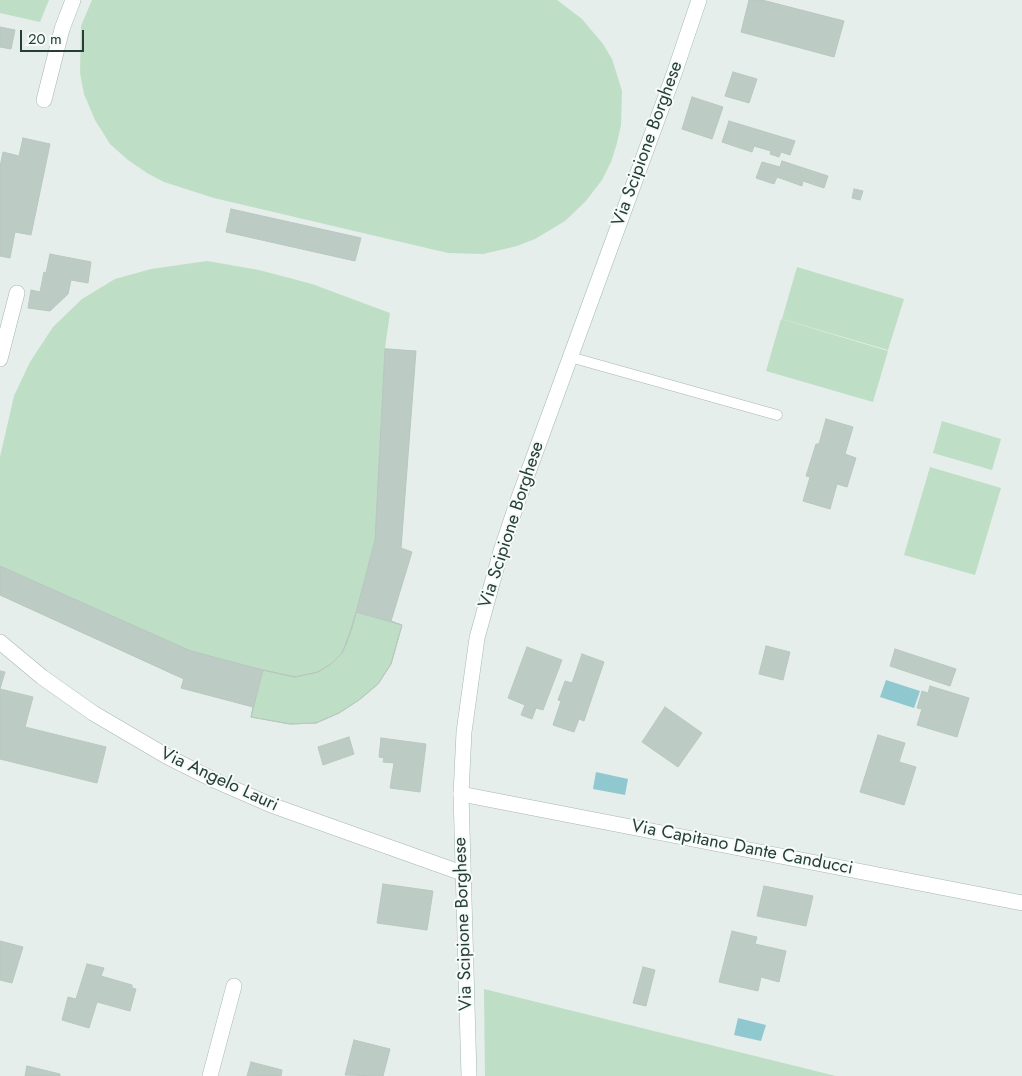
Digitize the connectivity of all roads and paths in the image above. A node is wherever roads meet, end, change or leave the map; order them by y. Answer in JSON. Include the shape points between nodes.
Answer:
{"nodes":[{"id":1,"x":73,"y":0,"type":"edge"},
{"id":2,"x":699,"y":0,"type":"edge"},
{"id":3,"x":44,"y":100,"type":"dead end"},
{"id":4,"x":17,"y":293,"type":"dead end"},
{"id":5,"x":6,"y":313,"type":"edge"},
{"id":6,"x":570,"y":357,"type":"junction"},
{"id":7,"x":0,"y":359,"type":"edge"},
{"id":8,"x":777,"y":415,"type":"dead end"},
{"id":9,"x":0,"y":642,"type":"edge"},
{"id":10,"x":461,"y":794,"type":"junction"},
{"id":11,"x":462,"y":873,"type":"junction"},
{"id":12,"x":1022,"y":903,"type":"edge"},
{"id":13,"x":234,"y":986,"type":"dead end"},
{"id":14,"x":210,"y":1076,"type":"edge"},
{"id":15,"x":469,"y":1076,"type":"edge"}],
"edges":[{"from":1,"to":3,"type":"street"},
{"from":2,"to":6,"type":"street","name":"Via Scipione Borghese"},
{"from":4,"to":5,"type":"street"},
{"from":5,"to":7,"type":"street"},
{"from":6,"to":8,"type":"lane"},
{"from":6,"to":10,"type":"street","name":"Via Scipione Borghese","via":[[500,551],[482,615],[467,700]]},
{"from":9,"to":11,"type":"street","name":"Via Angelo Lauri","via":[[93,713],[216,781],[271,805]]},
{"from":10,"to":11,"type":"street","name":"Via Scipione Borghese"},
{"from":10,"to":12,"type":"street","name":"Via Capitano Dante Canducci"},
{"from":11,"to":15,"type":"street","name":"Via Scipione Borghese"},
{"from":13,"to":14,"type":"street"}]}
